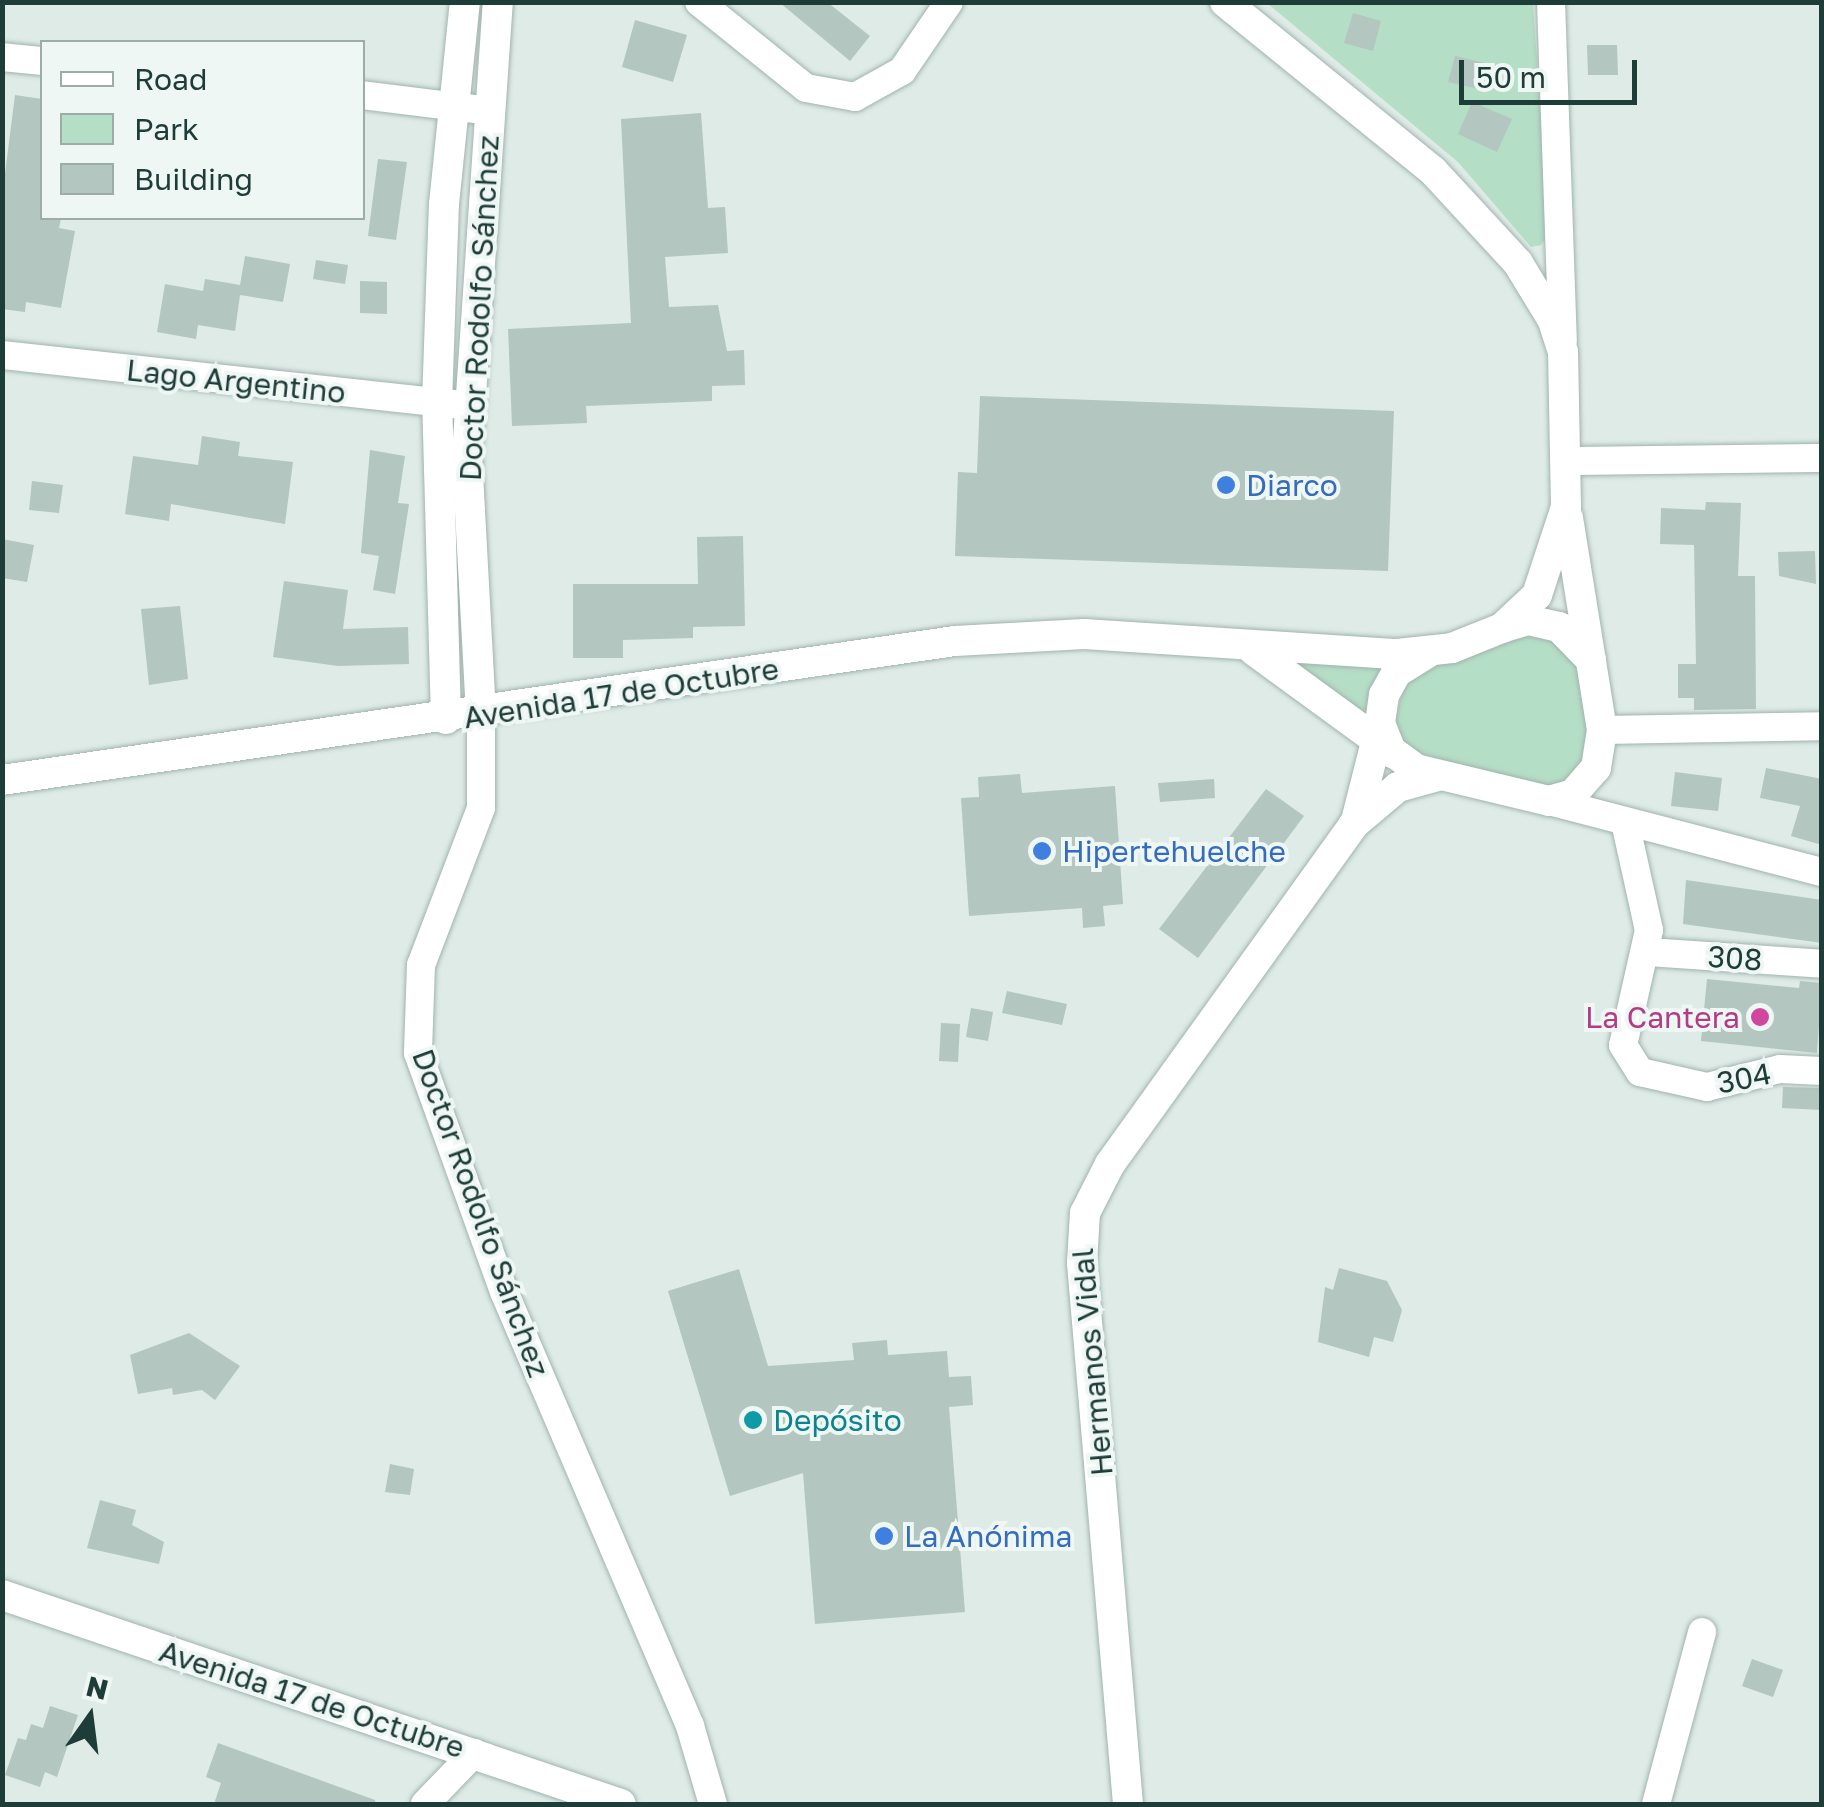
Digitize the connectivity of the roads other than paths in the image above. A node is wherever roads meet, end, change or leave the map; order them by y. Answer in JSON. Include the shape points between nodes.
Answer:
{"nodes":[{"id":1,"x":465,"y":2,"type":"edge"},
{"id":2,"x":498,"y":2,"type":"edge"},
{"id":3,"x":700,"y":2,"type":"edge"},
{"id":4,"x":949,"y":2,"type":"edge"},
{"id":5,"x":1225,"y":2,"type":"edge"},
{"id":6,"x":1551,"y":2,"type":"edge"},
{"id":7,"x":2,"y":57,"type":"edge"},
{"id":8,"x":40,"y":62,"type":"edge"},
{"id":9,"x":365,"y":95,"type":"edge"},
{"id":10,"x":454,"y":105,"type":"junction"},
{"id":11,"x":490,"y":112,"type":"junction"},
{"id":12,"x":1563,"y":352,"type":"junction"},
{"id":13,"x":2,"y":355,"type":"edge"},
{"id":14,"x":437,"y":403,"type":"junction"},
{"id":15,"x":468,"y":406,"type":"junction"},
{"id":16,"x":1822,"y":458,"type":"edge"},
{"id":17,"x":1568,"y":461,"type":"junction"},
{"id":18,"x":1566,"y":507,"type":"junction"},
{"id":19,"x":1502,"y":628,"type":"junction"},
{"id":20,"x":1242,"y":646,"type":"junction"},
{"id":21,"x":1431,"y":652,"type":"junction"},
{"id":22,"x":1592,"y":662,"type":"junction"},
{"id":23,"x":481,"y":714,"type":"junction"},
{"id":24,"x":446,"y":720,"type":"junction"},
{"id":25,"x":1822,"y":726,"type":"edge"},
{"id":26,"x":1602,"y":730,"type":"junction"},
{"id":27,"x":1384,"y":740,"type":"junction"},
{"id":28,"x":1438,"y":776,"type":"junction"},
{"id":29,"x":2,"y":780,"type":"edge"},
{"id":30,"x":1549,"y":801,"type":"junction"},
{"id":31,"x":1625,"y":822,"type":"junction"},
{"id":32,"x":1354,"y":824,"type":"junction"},
{"id":33,"x":1822,"y":872,"type":"edge"},
{"id":34,"x":1648,"y":952,"type":"junction"},
{"id":35,"x":1822,"y":964,"type":"edge"},
{"id":36,"x":1822,"y":1071,"type":"edge"},
{"id":37,"x":2,"y":1595,"type":"edge"},
{"id":38,"x":1702,"y":1632,"type":"dead end"},
{"id":39,"x":474,"y":1753,"type":"junction"},
{"id":40,"x":425,"y":1804,"type":"edge"},
{"id":41,"x":622,"y":1804,"type":"edge"},
{"id":42,"x":713,"y":1804,"type":"edge"},
{"id":43,"x":1128,"y":1804,"type":"edge"},
{"id":44,"x":1656,"y":1804,"type":"edge"}],
"edges":[{"from":1,"to":10,"type":"main road","name":"Doctor Rodolfo Sánchez"},
{"from":2,"to":11,"type":"main road","name":"Doctor Rodolfo Sánchez"},
{"from":3,"to":4,"type":"street","via":[[806,88],[855,97],[902,71]]},
{"from":5,"to":12,"type":"main road","name":"Avenida 17 de Octubre","via":[[1464,201],[1538,292]]},
{"from":6,"to":12,"type":"street"},
{"from":7,"to":8,"type":"street"},
{"from":9,"to":10,"type":"street"},
{"from":10,"to":11,"type":"street"},
{"from":10,"to":14,"type":"main road","name":"Doctor Rodolfo Sánchez"},
{"from":11,"to":15,"type":"main road","name":"Doctor Rodolfo Sánchez"},
{"from":12,"to":17,"type":"main road","name":"Avenida 17 de Octubre"},
{"from":13,"to":14,"type":"street","name":"Lago Argentino"},
{"from":14,"to":15,"type":"street","name":"Lago Argentino"},
{"from":14,"to":24,"type":"main road","name":"Doctor Rodolfo Sánchez"},
{"from":15,"to":23,"type":"main road","name":"Doctor Rodolfo Sánchez"},
{"from":16,"to":17,"type":"street"},
{"from":17,"to":18,"type":"main road","name":"Avenida 17 de Octubre"},
{"from":18,"to":19,"type":"main road","name":"Avenida 17 de Octubre","via":[[1537,595]]},
{"from":18,"to":22,"type":"main road","name":"Avenida 17 de Octubre"},
{"from":19,"to":21,"type":"main road","name":"Avenida 17 de Octubre"},
{"from":19,"to":22,"type":"main road","via":[[1528,620],[1560,627]]},
{"from":20,"to":21,"type":"main road","name":"Avenida 17 de Octubre"},
{"from":20,"to":23,"type":"main road","name":"Avenida 17 de Octubre","via":[[1000,636]]},
{"from":20,"to":27,"type":"main road","name":"Avenida 17 de Octubre","via":[[1282,665]]},
{"from":21,"to":27,"type":"main road","via":[[1398,672]]},
{"from":22,"to":26,"type":"main road","name":"Avenida 17 de Octubre"},
{"from":23,"to":24,"type":"main road","name":"Avenida 17 de Octubre"},
{"from":23,"to":42,"type":"street","name":"Doctor Rodolfo Sánchez","via":[[481,808],[421,965],[418,1053],[505,1294],[690,1726]]},
{"from":24,"to":29,"type":"main road","name":"Avenida 17 de Octubre"},
{"from":25,"to":26,"type":"street"},
{"from":26,"to":30,"type":"main road","name":"Avenida 17 de Octubre","via":[[1591,777],[1573,794]]},
{"from":27,"to":28,"type":"main road","name":"Avenida 17 de Octubre"},
{"from":27,"to":32,"type":"main road","name":"Hermanos Vidal"},
{"from":28,"to":30,"type":"main road","name":"Avenida 17 de Octubre"},
{"from":28,"to":32,"type":"main road","name":"Hermanos Vidal","via":[[1398,787]]},
{"from":30,"to":31,"type":"street"},
{"from":31,"to":33,"type":"street"},
{"from":31,"to":34,"type":"street"},
{"from":32,"to":43,"type":"main road","name":"Hermanos Vidal","via":[[1110,1164],[1085,1213],[1082,1263]]},
{"from":34,"to":35,"type":"street","name":"308"},
{"from":34,"to":36,"type":"street","name":"304","via":[[1623,1045],[1640,1072],[1707,1087],[1766,1071]]},
{"from":37,"to":39,"type":"main road","name":"Avenida 17 de Octubre"},
{"from":38,"to":44,"type":"street"},
{"from":39,"to":40,"type":"street"},
{"from":39,"to":41,"type":"main road","name":"Avenida 17 de Octubre"}]}
